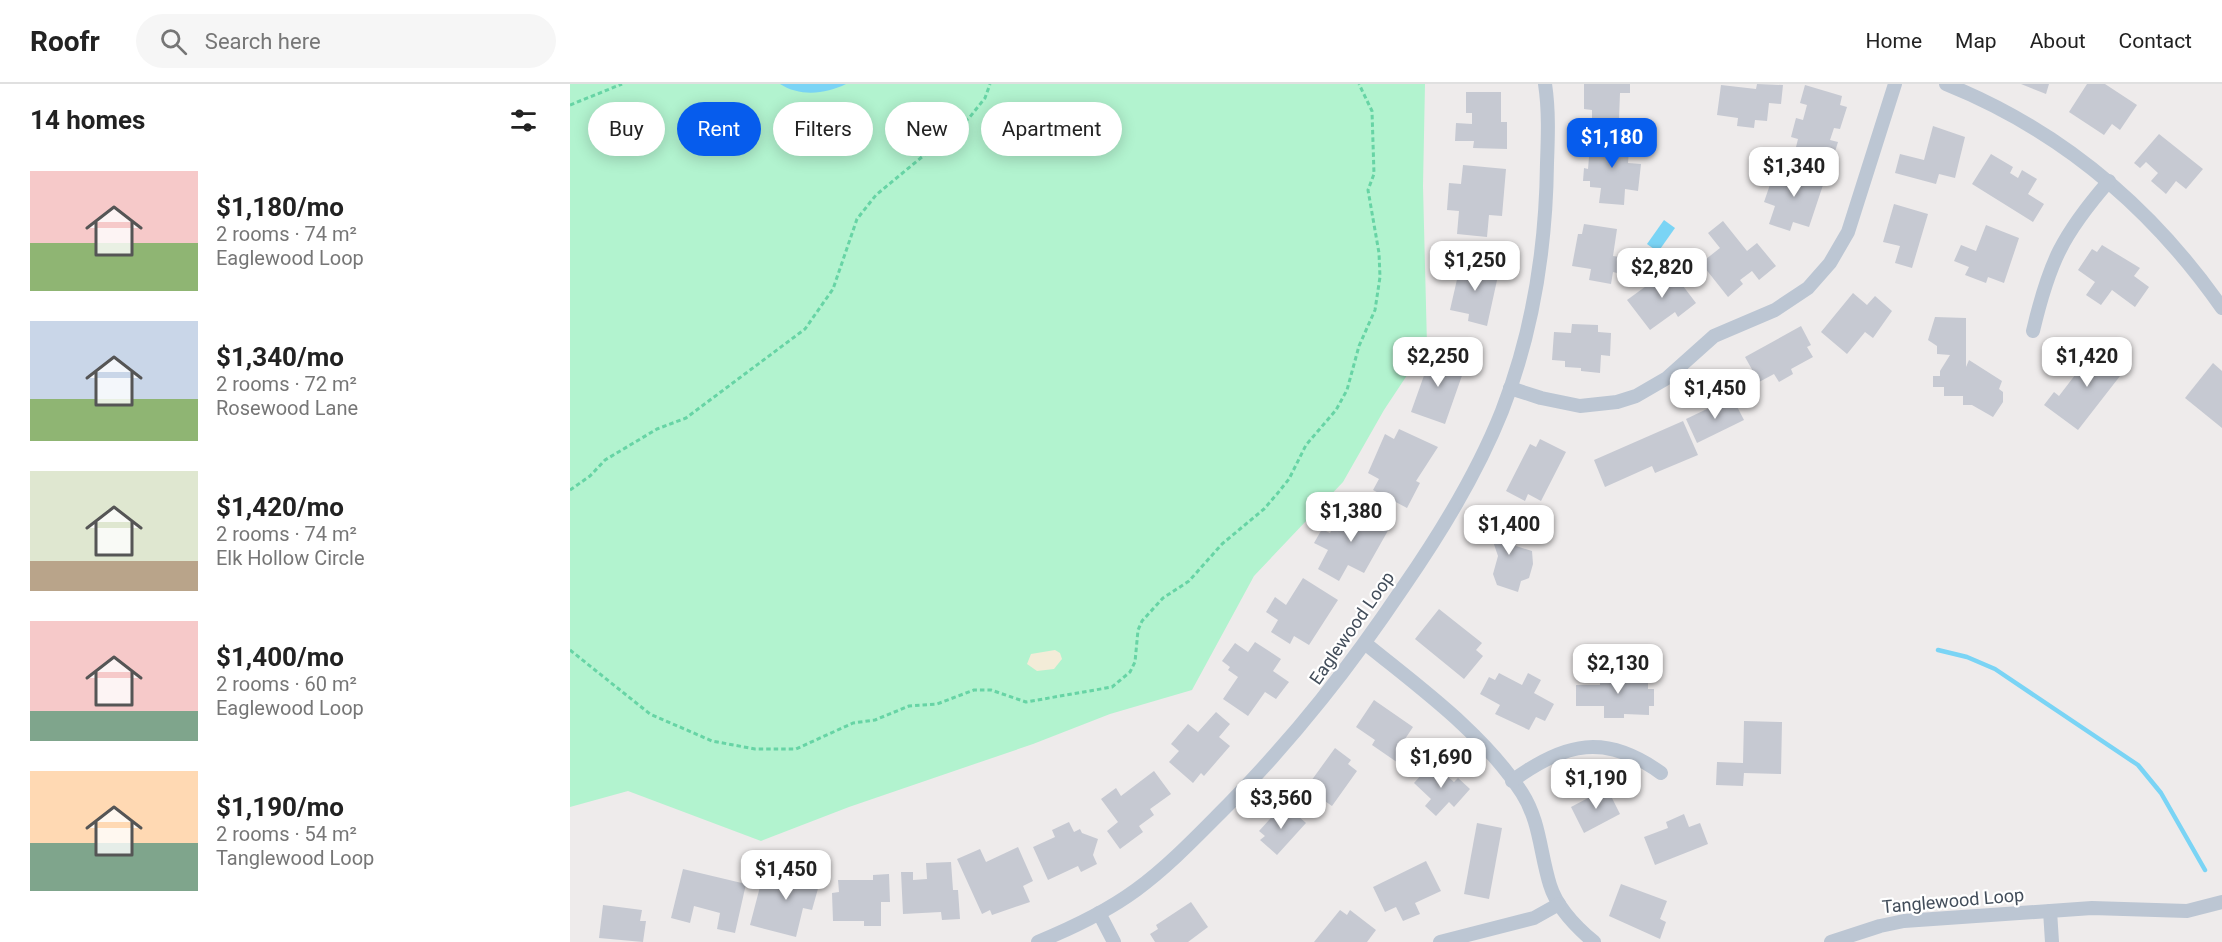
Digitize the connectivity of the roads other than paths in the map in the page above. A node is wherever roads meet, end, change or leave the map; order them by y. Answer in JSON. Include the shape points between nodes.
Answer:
{"nodes":[{"id":1,"x":1545,"y":84,"type":"edge"},
{"id":2,"x":1895,"y":84,"type":"edge"},
{"id":3,"x":1946,"y":84,"type":"edge"},
{"id":4,"x":2109,"y":181,"type":"junction"},
{"id":5,"x":2222,"y":308,"type":"edge"},
{"id":6,"x":2033,"y":331,"type":"dead end"},
{"id":7,"x":1510,"y":388,"type":"junction"},
{"id":8,"x":1365,"y":644,"type":"junction"},
{"id":9,"x":1661,"y":773,"type":"dead end"},
{"id":10,"x":1512,"y":781,"type":"junction"},
{"id":11,"x":2222,"y":902,"type":"edge"},
{"id":12,"x":1559,"y":904,"type":"junction"},
{"id":13,"x":2050,"y":911,"type":"junction"},
{"id":14,"x":1100,"y":913,"type":"junction"},
{"id":15,"x":1038,"y":942,"type":"edge"},
{"id":16,"x":1114,"y":942,"type":"edge"},
{"id":17,"x":1440,"y":942,"type":"edge"},
{"id":18,"x":1594,"y":942,"type":"edge"},
{"id":19,"x":1831,"y":942,"type":"edge"},
{"id":20,"x":2052,"y":942,"type":"edge"}],
"edges":[{"from":1,"to":7,"type":"street","name":"Eaglewood Loop","via":[[1548,135],[1543,244],[1533,308]]},
{"from":2,"to":7,"type":"street","via":[[1848,232],[1830,263],[1808,288],[1775,310],[1714,336],[1667,378],[1636,396],[1580,405]]},
{"from":3,"to":4,"type":"street","via":[[2042,133]]},
{"from":4,"to":5,"type":"street","via":[[2173,243]]},
{"from":4,"to":6,"type":"street","via":[[2060,245],[2046,277]]},
{"from":7,"to":8,"type":"street","name":"Eaglewood Loop","via":[[1477,468],[1451,514]]},
{"from":8,"to":10,"type":"street","via":[[1444,709]]},
{"from":8,"to":14,"type":"street","name":"Eaglewood Loop","via":[[1296,733],[1196,837],[1147,882]]},
{"from":9,"to":10,"type":"street","via":[[1629,752],[1587,748],[1544,760]]},
{"from":10,"to":12,"type":"street","via":[[1534,818],[1550,886]]},
{"from":11,"to":13,"type":"street","via":[[2187,911]]},
{"from":12,"to":17,"type":"street","via":[[1534,918]]},
{"from":12,"to":18,"type":"street"},
{"from":13,"to":19,"type":"street","name":"Tanglewood Loop","via":[[1904,921]]},
{"from":13,"to":20,"type":"street","name":"Tanglewood Loop"},
{"from":14,"to":15,"type":"street","name":"Eaglewood Loop"},
{"from":14,"to":16,"type":"street"}]}
